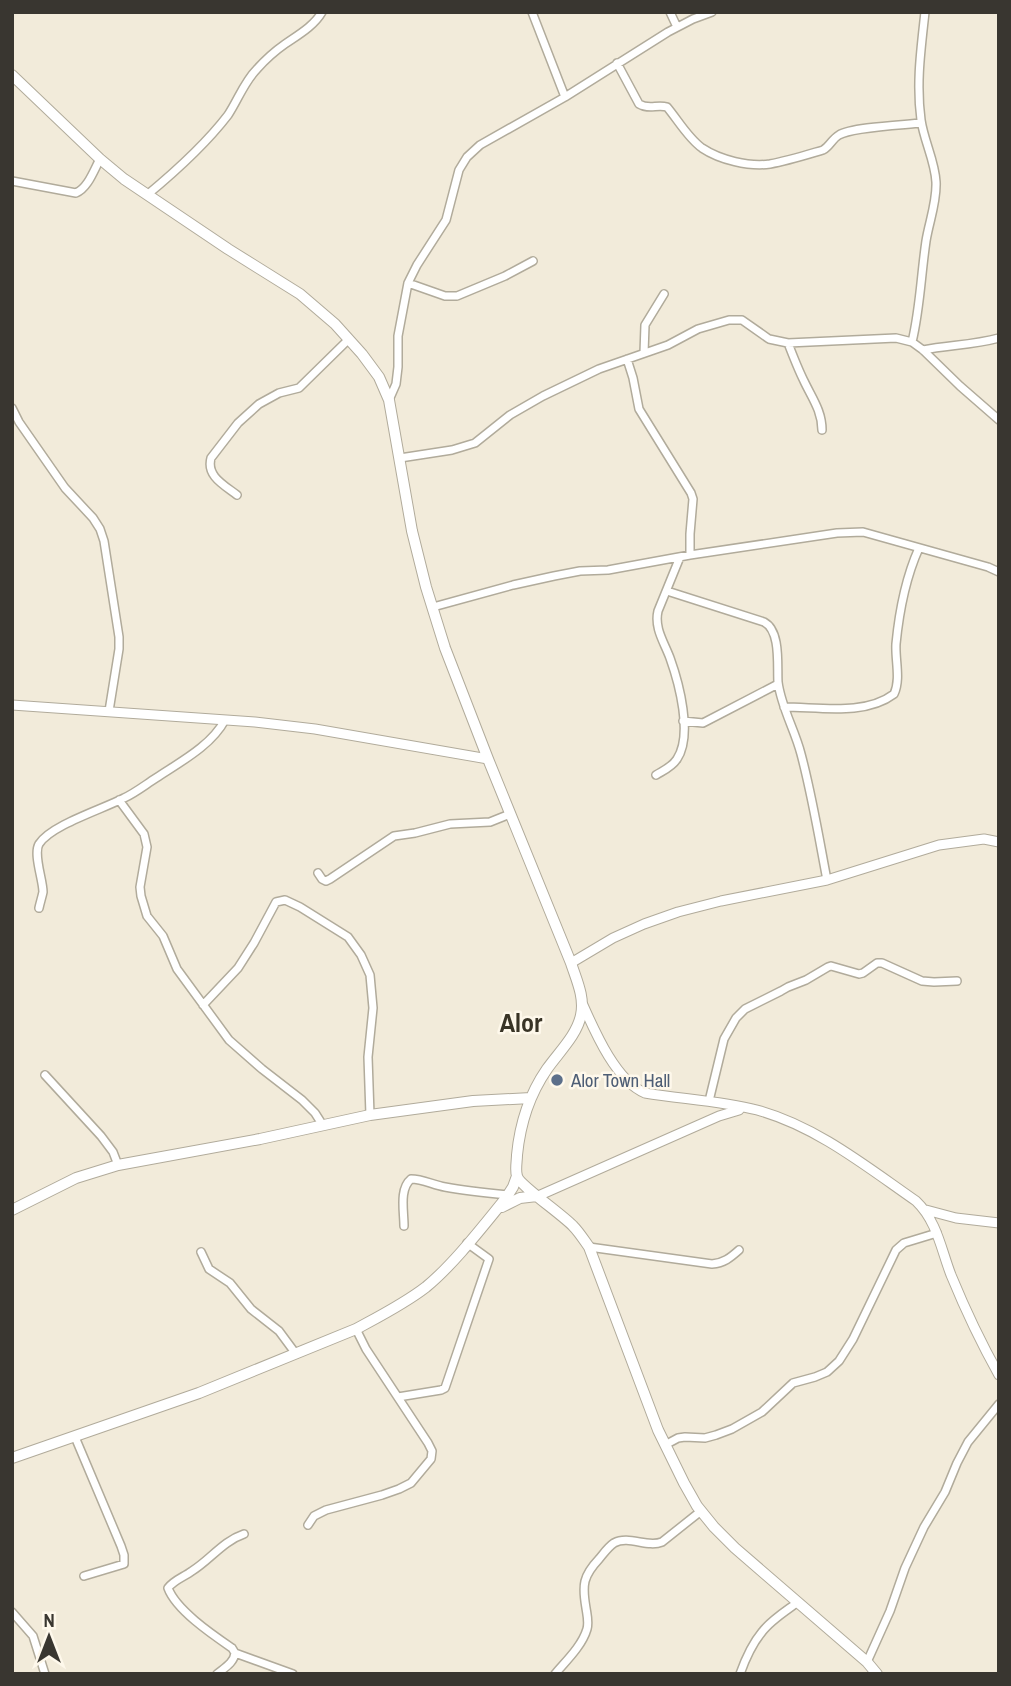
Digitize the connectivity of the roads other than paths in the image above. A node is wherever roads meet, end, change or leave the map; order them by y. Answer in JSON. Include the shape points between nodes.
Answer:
{"nodes":[{"id":1,"x":322,"y":12,"type":"edge"},
{"id":2,"x":532,"y":12,"type":"edge"},
{"id":3,"x":670,"y":12,"type":"edge"},
{"id":4,"x":712,"y":12,"type":"edge"},
{"id":5,"x":925,"y":12,"type":"edge"},
{"id":6,"x":677,"y":27,"type":"junction"},
{"id":7,"x":617,"y":64,"type":"junction"},
{"id":8,"x":12,"y":75,"type":"edge"},
{"id":9,"x":565,"y":97,"type":"junction"},
{"id":10,"x":921,"y":123,"type":"junction"},
{"id":11,"x":100,"y":159,"type":"junction"},
{"id":12,"x":12,"y":181,"type":"edge"},
{"id":13,"x":147,"y":195,"type":"junction"},
{"id":14,"x":533,"y":261,"type":"dead end"},
{"id":15,"x":408,"y":283,"type":"junction"},
{"id":16,"x":664,"y":294,"type":"dead end"},
{"id":17,"x":999,"y":338,"type":"edge"},
{"id":18,"x":349,"y":339,"type":"junction"},
{"id":19,"x":912,"y":342,"type":"junction"},
{"id":20,"x":788,"y":343,"type":"junction"},
{"id":21,"x":923,"y":350,"type":"junction"},
{"id":22,"x":644,"y":353,"type":"junction"},
{"id":23,"x":627,"y":359,"type":"junction"},
{"id":24,"x":389,"y":400,"type":"junction"},
{"id":25,"x":12,"y":408,"type":"edge"},
{"id":26,"x":999,"y":420,"type":"edge"},
{"id":27,"x":822,"y":430,"type":"dead end"},
{"id":28,"x":400,"y":458,"type":"junction"},
{"id":29,"x":237,"y":495,"type":"dead end"},
{"id":30,"x":919,"y":548,"type":"junction"},
{"id":31,"x":690,"y":555,"type":"junction"},
{"id":32,"x":681,"y":557,"type":"junction"},
{"id":33,"x":999,"y":572,"type":"edge"},
{"id":34,"x":667,"y":591,"type":"junction"},
{"id":35,"x":433,"y":607,"type":"junction"},
{"id":36,"x":778,"y":684,"type":"junction"},
{"id":37,"x":12,"y":705,"type":"edge"},
{"id":38,"x":785,"y":707,"type":"junction"},
{"id":39,"x":109,"y":711,"type":"junction"},
{"id":40,"x":225,"y":720,"type":"junction"},
{"id":41,"x":683,"y":722,"type":"junction"},
{"id":42,"x":488,"y":759,"type":"junction"},
{"id":43,"x":656,"y":775,"type":"dead end"},
{"id":44,"x":119,"y":800,"type":"junction"},
{"id":45,"x":510,"y":814,"type":"junction"},
{"id":46,"x":999,"y":842,"type":"edge"},
{"id":47,"x":317,"y":873,"type":"dead end"},
{"id":48,"x":827,"y":880,"type":"junction"},
{"id":49,"x":39,"y":908,"type":"dead end"},
{"id":50,"x":571,"y":963,"type":"junction"},
{"id":51,"x":957,"y":981,"type":"dead end"},
{"id":52,"x":203,"y":1005,"type":"junction"},
{"id":53,"x":583,"y":1005,"type":"junction"},
{"id":54,"x":45,"y":1074,"type":"dead end"},
{"id":55,"x":531,"y":1098,"type":"junction"},
{"id":56,"x":709,"y":1101,"type":"junction"},
{"id":57,"x":720,"y":1104,"type":"junction"},
{"id":58,"x":748,"y":1109,"type":"junction"},
{"id":59,"x":370,"y":1115,"type":"junction"},
{"id":60,"x":719,"y":1116,"type":"junction"},
{"id":61,"x":322,"y":1124,"type":"junction"},
{"id":62,"x":118,"y":1165,"type":"junction"},
{"id":63,"x":517,"y":1176,"type":"junction"},
{"id":64,"x":508,"y":1195,"type":"junction"},
{"id":65,"x":538,"y":1196,"type":"junction"},
{"id":66,"x":12,"y":1210,"type":"edge"},
{"id":67,"x":926,"y":1210,"type":"junction"},
{"id":68,"x":496,"y":1211,"type":"junction"},
{"id":69,"x":999,"y":1223,"type":"edge"},
{"id":70,"x":404,"y":1226,"type":"dead end"},
{"id":71,"x":937,"y":1233,"type":"junction"},
{"id":72,"x":467,"y":1243,"type":"junction"},
{"id":73,"x":589,"y":1247,"type":"junction"},
{"id":74,"x":739,"y":1250,"type":"dead end"},
{"id":75,"x":201,"y":1252,"type":"dead end"},
{"id":76,"x":356,"y":1329,"type":"junction"},
{"id":77,"x":296,"y":1354,"type":"junction"},
{"id":78,"x":999,"y":1375,"type":"edge"},
{"id":79,"x":398,"y":1397,"type":"junction"},
{"id":80,"x":999,"y":1404,"type":"edge"},
{"id":81,"x":75,"y":1437,"type":"junction"},
{"id":82,"x":665,"y":1445,"type":"junction"},
{"id":83,"x":13,"y":1457,"type":"edge"},
{"id":84,"x":701,"y":1511,"type":"junction"},
{"id":85,"x":308,"y":1525,"type":"dead end"},
{"id":86,"x":244,"y":1534,"type":"dead end"},
{"id":87,"x":84,"y":1576,"type":"dead end"},
{"id":88,"x":798,"y":1602,"type":"junction"},
{"id":89,"x":12,"y":1612,"type":"edge"},
{"id":90,"x":235,"y":1653,"type":"junction"},
{"id":91,"x":872,"y":1670,"type":"edge"},
{"id":92,"x":45,"y":1674,"type":"edge"},
{"id":93,"x":217,"y":1674,"type":"edge"},
{"id":94,"x":293,"y":1674,"type":"edge"},
{"id":95,"x":555,"y":1674,"type":"edge"},
{"id":96,"x":740,"y":1674,"type":"edge"}],
"edges":[{"from":1,"to":13,"type":"street","via":[[257,68],[219,126]]},
{"from":2,"to":9,"type":"street"},
{"from":3,"to":6,"type":"street"},
{"from":4,"to":6,"type":"street"},
{"from":5,"to":10,"type":"street","via":[[918,69]]},
{"from":6,"to":7,"type":"street"},
{"from":7,"to":9,"type":"street"},
{"from":7,"to":10,"type":"street","via":[[639,104],[667,107],[702,147],[750,164],[769,164],[823,150],[841,134],[855,130]]},
{"from":8,"to":11,"type":"main road"},
{"from":9,"to":15,"type":"street","via":[[467,157],[446,220]]},
{"from":10,"to":19,"type":"street","via":[[936,193]]},
{"from":11,"to":12,"type":"street","via":[[81,192]]},
{"from":11,"to":13,"type":"main road"},
{"from":13,"to":18,"type":"main road","via":[[300,294]]},
{"from":14,"to":15,"type":"street","via":[[457,296]]},
{"from":15,"to":24,"type":"street","via":[[398,336],[396,384]]},
{"from":16,"to":22,"type":"street","via":[[645,325]]},
{"from":17,"to":21,"type":"street"},
{"from":18,"to":24,"type":"main road","via":[[379,376]]},
{"from":18,"to":29,"type":"street","via":[[299,388],[259,404],[211,458],[210,469],[216,478]]},
{"from":19,"to":20,"type":"street","via":[[896,338]]},
{"from":19,"to":21,"type":"street"},
{"from":20,"to":22,"type":"street","via":[[769,339],[742,320],[729,320]]},
{"from":20,"to":27,"type":"street","via":[[818,407]]},
{"from":21,"to":26,"type":"street"},
{"from":22,"to":23,"type":"street"},
{"from":23,"to":28,"type":"street","via":[[543,396],[475,443]]},
{"from":23,"to":31,"type":"street","via":[[639,410],[693,499]]},
{"from":24,"to":28,"type":"main road"},
{"from":25,"to":39,"type":"street","via":[[104,541],[119,637]]},
{"from":28,"to":35,"type":"main road","via":[[412,531]]},
{"from":30,"to":31,"type":"street","via":[[863,532]]},
{"from":30,"to":33,"type":"street"},
{"from":30,"to":38,"type":"street","via":[[900,618],[894,694],[857,708]]},
{"from":31,"to":32,"type":"street"},
{"from":32,"to":34,"type":"street"},
{"from":32,"to":35,"type":"street","via":[[554,576]]},
{"from":34,"to":36,"type":"street","via":[[769,625],[777,650]]},
{"from":34,"to":41,"type":"street","via":[[656,619],[671,660]]},
{"from":35,"to":42,"type":"main road"},
{"from":36,"to":38,"type":"street"},
{"from":36,"to":41,"type":"street","via":[[703,723]]},
{"from":37,"to":39,"type":"street"},
{"from":38,"to":48,"type":"street","via":[[801,752]]},
{"from":39,"to":40,"type":"street"},
{"from":40,"to":42,"type":"street","via":[[315,729]]},
{"from":40,"to":44,"type":"street","via":[[208,742]]},
{"from":41,"to":43,"type":"street","via":[[677,760]]},
{"from":42,"to":45,"type":"main road"},
{"from":44,"to":49,"type":"street","via":[[54,831],[39,844],[43,893]]},
{"from":44,"to":52,"type":"street","via":[[144,834],[147,847],[140,887],[147,916]]},
{"from":45,"to":47,"type":"street","via":[[490,822],[401,834],[330,879],[322,880]]},
{"from":45,"to":50,"type":"main road"},
{"from":46,"to":48,"type":"street","via":[[984,839],[939,845]]},
{"from":48,"to":50,"type":"street","via":[[678,912],[613,938]]},
{"from":50,"to":53,"type":"main road"},
{"from":51,"to":56,"type":"street","via":[[922,981],[877,962],[859,974],[828,967],[745,1009],[736,1018],[724,1039]]},
{"from":52,"to":59,"type":"street","via":[[238,968],[276,902],[285,900],[300,907],[348,937],[370,975]]},
{"from":52,"to":61,"type":"street","via":[[229,1040],[302,1100]]},
{"from":53,"to":55,"type":"main road","via":[[575,1031]]},
{"from":53,"to":56,"type":"street","via":[[608,1056],[636,1089]]},
{"from":54,"to":62,"type":"street","via":[[101,1136]]},
{"from":55,"to":59,"type":"main road"},
{"from":55,"to":63,"type":"main road","via":[[519,1138]]},
{"from":56,"to":57,"type":"street"},
{"from":57,"to":58,"type":"street"},
{"from":57,"to":60,"type":"street"},
{"from":58,"to":60,"type":"street"},
{"from":58,"to":67,"type":"street","via":[[818,1136]]},
{"from":59,"to":61,"type":"main road"},
{"from":60,"to":65,"type":"street"},
{"from":61,"to":62,"type":"main road"},
{"from":62,"to":66,"type":"main road","via":[[76,1178]]},
{"from":63,"to":64,"type":"main road"},
{"from":63,"to":65,"type":"main road"},
{"from":64,"to":68,"type":"main road"},
{"from":64,"to":70,"type":"street","via":[[453,1189],[411,1178],[404,1194]]},
{"from":65,"to":68,"type":"main road","via":[[520,1198]]},
{"from":65,"to":73,"type":"main road","via":[[573,1226]]},
{"from":67,"to":69,"type":"street"},
{"from":67,"to":71,"type":"street"},
{"from":68,"to":72,"type":"main road"},
{"from":71,"to":78,"type":"street","via":[[951,1275]]},
{"from":71,"to":82,"type":"street","via":[[896,1250],[853,1339],[827,1372],[793,1383],[762,1412],[732,1429],[705,1438],[678,1438]]},
{"from":72,"to":76,"type":"main road","via":[[427,1286]]},
{"from":72,"to":79,"type":"street","via":[[489,1259],[445,1388]]},
{"from":73,"to":74,"type":"street","via":[[712,1264],[728,1260]]},
{"from":73,"to":82,"type":"main road"},
{"from":75,"to":77,"type":"street","via":[[209,1269],[230,1283]]},
{"from":76,"to":77,"type":"main road"},
{"from":76,"to":79,"type":"street"},
{"from":77,"to":81,"type":"main road"},
{"from":79,"to":85,"type":"street","via":[[432,1451],[431,1459],[411,1483],[326,1510]]},
{"from":80,"to":91,"type":"street","via":[[968,1442],[924,1527],[905,1568]]},
{"from":81,"to":83,"type":"main road"},
{"from":81,"to":87,"type":"street","via":[[125,1560]]},
{"from":82,"to":84,"type":"main road"},
{"from":84,"to":88,"type":"main road","via":[[735,1548]]},
{"from":84,"to":95,"type":"street","via":[[657,1544],[616,1542],[590,1568],[583,1587],[587,1628]]},
{"from":86,"to":90,"type":"street","via":[[169,1588],[201,1626]]},
{"from":88,"to":91,"type":"main road"},
{"from":88,"to":96,"type":"street","via":[[761,1632]]},
{"from":89,"to":92,"type":"street","via":[[33,1636]]},
{"from":90,"to":93,"type":"street"},
{"from":90,"to":94,"type":"street"}]}
